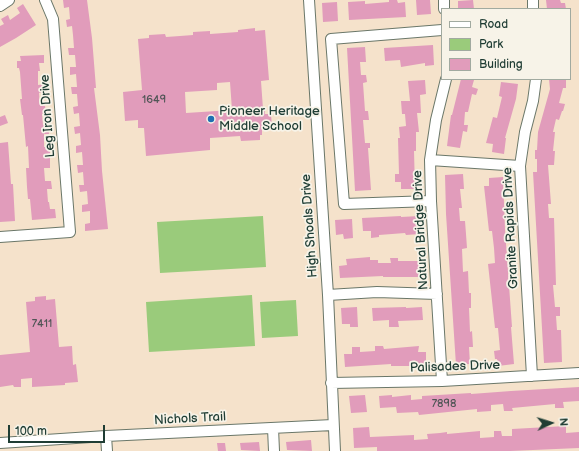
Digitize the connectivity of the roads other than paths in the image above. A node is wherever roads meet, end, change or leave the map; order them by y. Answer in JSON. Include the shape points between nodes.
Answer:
{"nodes":[{"id":1,"x":8,"y":0,"type":"edge"},
{"id":2,"x":45,"y":0,"type":"edge"},
{"id":3,"x":309,"y":0,"type":"edge"},
{"id":4,"x":0,"y":6,"type":"edge"},
{"id":5,"x":441,"y":30,"type":"edge"},
{"id":6,"x":446,"y":80,"type":"edge"},
{"id":7,"x":536,"y":80,"type":"edge"},
{"id":8,"x":430,"y":160,"type":"junction"},
{"id":9,"x":520,"y":166,"type":"junction"},
{"id":10,"x":431,"y":201,"type":"junction"},
{"id":11,"x":0,"y":237,"type":"edge"},
{"id":12,"x":437,"y":294,"type":"junction"},
{"id":13,"x":328,"y":295,"type":"junction"},
{"id":14,"x":579,"y":373,"type":"edge"},
{"id":15,"x":532,"y":376,"type":"junction"},
{"id":16,"x":442,"y":381,"type":"junction"},
{"id":17,"x":331,"y":383,"type":"junction"},
{"id":18,"x":333,"y":425,"type":"junction"},
{"id":19,"x":272,"y":428,"type":"junction"},
{"id":20,"x":106,"y":436,"type":"junction"},
{"id":21,"x":0,"y":443,"type":"edge"},
{"id":22,"x":18,"y":447,"type":"edge"},
{"id":23,"x":107,"y":451,"type":"edge"},
{"id":24,"x":274,"y":451,"type":"edge"},
{"id":25,"x":335,"y":451,"type":"edge"}],
"edges":[{"from":1,"to":4,"type":"street"},
{"from":2,"to":11,"type":"street","name":"Leg Iron Drive","via":[[53,19],[70,232]]},
{"from":3,"to":13,"type":"street","name":"High Shoals Drive"},
{"from":5,"to":10,"type":"street","via":[[331,39],[344,204]]},
{"from":6,"to":8,"type":"street","name":"Natural Bridge Drive"},
{"from":7,"to":9,"type":"street","name":"Granite Rapids Drive"},
{"from":8,"to":9,"type":"street"},
{"from":8,"to":10,"type":"street","name":"Natural Bridge Drive"},
{"from":9,"to":15,"type":"street","name":"Granite Rapids Drive"},
{"from":10,"to":12,"type":"street","name":"Natural Bridge Drive"},
{"from":12,"to":13,"type":"street","via":[[377,292]]},
{"from":12,"to":16,"type":"street","name":"Natural Bridge Drive"},
{"from":13,"to":17,"type":"street","name":"High Shoals Drive"},
{"from":14,"to":15,"type":"street","name":"Palisades Drive"},
{"from":15,"to":16,"type":"street","name":"Palisades Drive"},
{"from":16,"to":17,"type":"street","name":"Palisades Drive"},
{"from":17,"to":18,"type":"street","name":"High Shoals Drive"},
{"from":18,"to":19,"type":"street","name":"Nichols Trail"},
{"from":18,"to":25,"type":"street","name":"High Shoals Drive"},
{"from":19,"to":20,"type":"street","name":"Nichols Trail"},
{"from":19,"to":24,"type":"street"},
{"from":20,"to":22,"type":"street","name":"Nichols Trail"},
{"from":20,"to":23,"type":"street"},
{"from":21,"to":22,"type":"street","name":"Nichols Trail"}]}
